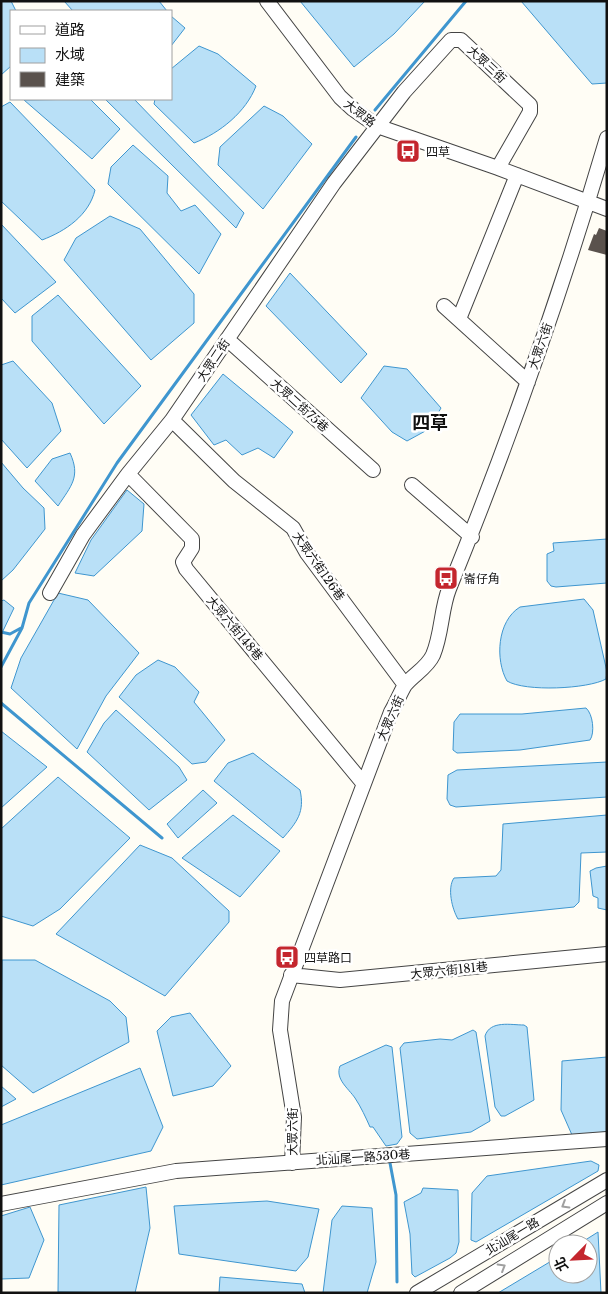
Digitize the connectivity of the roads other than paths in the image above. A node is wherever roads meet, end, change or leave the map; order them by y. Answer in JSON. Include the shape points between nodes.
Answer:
{"nodes":[{"id":1,"x":267,"y":1,"type":"edge"},
{"id":2,"x":377,"y":126,"type":"junction"},
{"id":3,"x":607,"y":138,"type":"edge"},
{"id":4,"x":498,"y":168,"type":"junction"},
{"id":5,"x":517,"y":175,"type":"junction"},
{"id":6,"x":588,"y":203,"type":"junction"},
{"id":7,"x":607,"y":209,"type":"edge"},
{"id":8,"x":444,"y":306,"type":"dead end"},
{"id":9,"x":459,"y":320,"type":"junction"},
{"id":10,"x":227,"y":339,"type":"junction"},
{"id":11,"x":528,"y":382,"type":"junction"},
{"id":12,"x":172,"y":420,"type":"junction"},
{"id":13,"x":373,"y":470,"type":"dead end"},
{"id":14,"x":128,"y":474,"type":"junction"},
{"id":15,"x":412,"y":485,"type":"dead end"},
{"id":16,"x":472,"y":537,"type":"junction"},
{"id":17,"x":50,"y":593,"type":"dead end"},
{"id":18,"x":406,"y":685,"type":"junction"},
{"id":19,"x":363,"y":783,"type":"junction"},
{"id":20,"x":607,"y":954,"type":"edge"},
{"id":21,"x":291,"y":975,"type":"junction"},
{"id":22,"x":607,"y":1139,"type":"edge"},
{"id":23,"x":292,"y":1163,"type":"junction"},
{"id":24,"x":607,"y":1180,"type":"edge"},
{"id":25,"x":607,"y":1203,"type":"edge"},
{"id":26,"x":1,"y":1204,"type":"edge"},
{"id":27,"x":417,"y":1293,"type":"edge"},
{"id":28,"x":461,"y":1293,"type":"edge"}],
"edges":[{"from":1,"to":2,"type":"street","name":"大眾路","via":[[340,97]]},
{"from":2,"to":4,"type":"street","name":"大眾路"},
{"from":2,"to":4,"type":"street","name":"大眾三街","via":[[404,92],[456,38],[530,106],[530,112]]},
{"from":2,"to":10,"type":"street","name":"大眾二街"},
{"from":3,"to":6,"type":"street","name":"大眾六街"},
{"from":4,"to":5,"type":"street","name":"大眾路"},
{"from":5,"to":6,"type":"street","name":"大眾路"},
{"from":5,"to":9,"type":"street"},
{"from":6,"to":7,"type":"street","name":"大眾路"},
{"from":6,"to":11,"type":"street","name":"大眾六街"},
{"from":8,"to":9,"type":"street"},
{"from":9,"to":11,"type":"street"},
{"from":10,"to":12,"type":"street","name":"大眾二街"},
{"from":10,"to":13,"type":"street","name":"大眾二街75巷"},
{"from":11,"to":16,"type":"street","name":"大眾六街"},
{"from":12,"to":14,"type":"street","name":"大眾二街"},
{"from":12,"to":18,"type":"street","name":"大眾六街126巷","via":[[234,481],[293,528],[307,552]]},
{"from":14,"to":17,"type":"street","name":"大眾二街","via":[[83,535]]},
{"from":14,"to":19,"type":"street","name":"大眾六街148巷","via":[[192,539],[192,548],[183,562],[186,569]]},
{"from":15,"to":16,"type":"street"},
{"from":16,"to":18,"type":"street","name":"大眾六街","via":[[448,591],[434,654]]},
{"from":18,"to":19,"type":"street","name":"大眾六街"},
{"from":19,"to":21,"type":"street","name":"大眾六街"},
{"from":20,"to":21,"type":"street","name":"大眾六街181巷","via":[[340,980]]},
{"from":21,"to":23,"type":"street","name":"大眾六街","via":[[282,1001],[280,1030],[294,1118]]},
{"from":22,"to":23,"type":"street","name":"北汕尾一路530巷"},
{"from":23,"to":26,"type":"street","name":"北汕尾一路530巷","via":[[176,1171]]},
{"from":24,"to":27,"type":"street","name":"北汕尾一路","one_way":true},
{"from":28,"to":25,"type":"street","name":"北汕尾一路","one_way":true}]}
